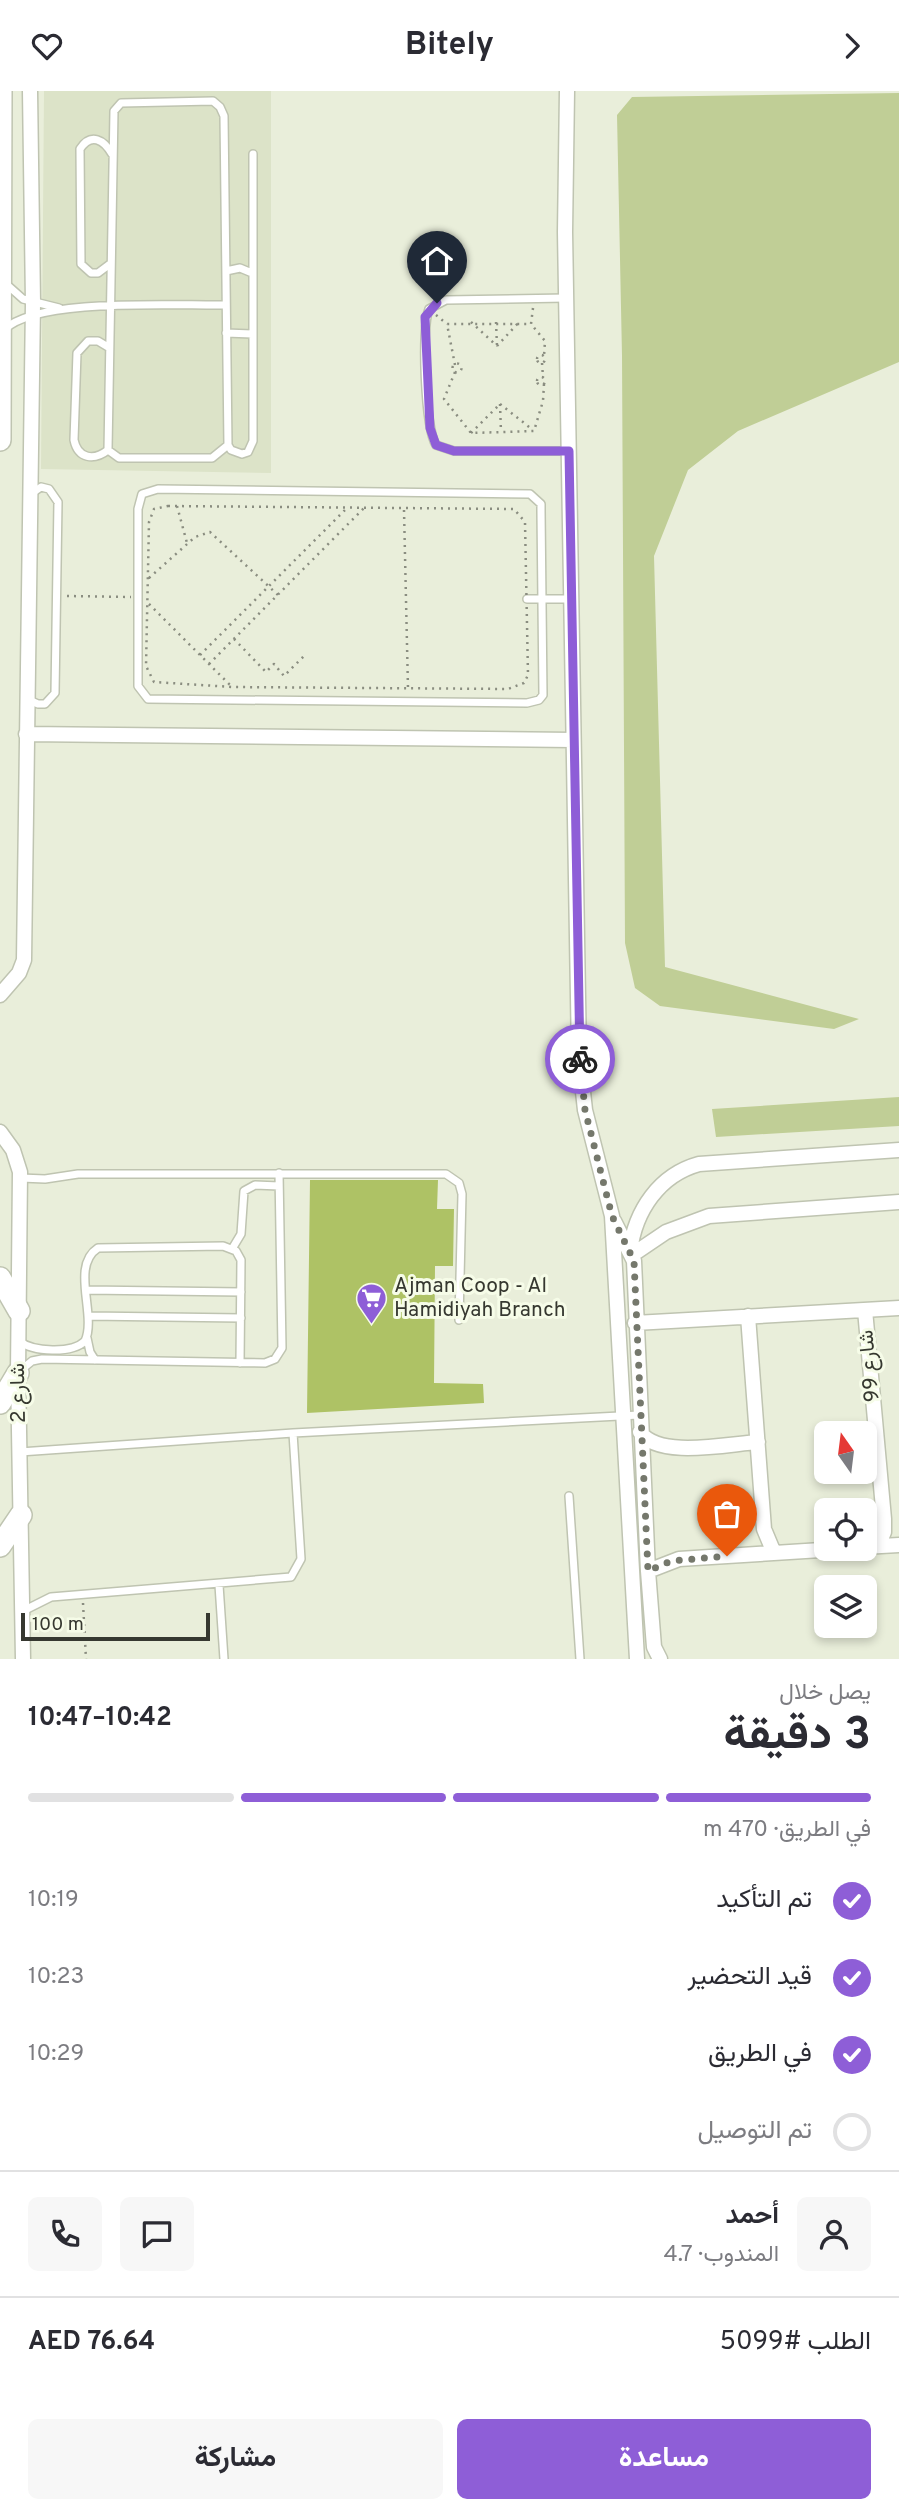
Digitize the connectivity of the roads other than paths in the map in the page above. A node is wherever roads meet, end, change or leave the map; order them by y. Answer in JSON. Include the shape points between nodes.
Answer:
{"nodes":[{"id":1,"x":1,"y":91,"type":"edge"},
{"id":2,"x":30,"y":91,"type":"edge"},
{"id":3,"x":567,"y":91,"type":"edge"},
{"id":4,"x":253,"y":154,"type":"dead end"},
{"id":5,"x":112,"y":155,"type":"junction"},
{"id":6,"x":110,"y":264,"type":"junction"},
{"id":7,"x":226,"y":271,"type":"junction"},
{"id":8,"x":252,"y":273,"type":"junction"},
{"id":9,"x":1,"y":277,"type":"edge"},
{"id":10,"x":566,"y":298,"type":"junction"},
{"id":11,"x":226,"y":305,"type":"junction"},
{"id":12,"x":33,"y":308,"type":"junction"},
{"id":13,"x":109,"y":308,"type":"junction"},
{"id":14,"x":226,"y":333,"type":"junction"},
{"id":15,"x":252,"y":334,"type":"junction"},
{"id":16,"x":0,"y":335,"type":"edge"},
{"id":17,"x":108,"y":347,"type":"junction"},
{"id":18,"x":0,"y":440,"type":"edge"},
{"id":19,"x":228,"y":445,"type":"junction"},
{"id":20,"x":108,"y":450,"type":"junction"},
{"id":21,"x":569,"y":451,"type":"junction"},
{"id":22,"x":29,"y":496,"type":"junction"},
{"id":23,"x":527,"y":599,"type":"road end"},
{"id":24,"x":541,"y":599,"type":"junction"},
{"id":25,"x":571,"y":599,"type":"junction"},
{"id":26,"x":26,"y":696,"type":"junction"},
{"id":27,"x":26,"y":734,"type":"junction"},
{"id":28,"x":573,"y":740,"type":"junction"},
{"id":29,"x":0,"y":995,"type":"edge"},
{"id":30,"x":0,"y":1132,"type":"edge"},
{"id":31,"x":899,"y":1150,"type":"edge"},
{"id":32,"x":279,"y":1173,"type":"junction"},
{"id":33,"x":20,"y":1178,"type":"junction"},
{"id":34,"x":279,"y":1186,"type":"junction"},
{"id":35,"x":899,"y":1202,"type":"edge"},
{"id":36,"x":643,"y":1207,"type":"junction"},
{"id":37,"x":612,"y":1216,"type":"junction"},
{"id":38,"x":232,"y":1249,"type":"junction"},
{"id":39,"x":631,"y":1253,"type":"junction"},
{"id":40,"x":0,"y":1278,"type":"edge"},
{"id":41,"x":87,"y":1290,"type":"junction"},
{"id":42,"x":241,"y":1292,"type":"junction"},
{"id":43,"x":899,"y":1308,"type":"edge"},
{"id":44,"x":865,"y":1310,"type":"junction"},
{"id":45,"x":19,"y":1311,"type":"junction"},
{"id":46,"x":88,"y":1316,"type":"junction"},
{"id":47,"x":748,"y":1316,"type":"junction"},
{"id":48,"x":241,"y":1318,"type":"junction"},
{"id":49,"x":459,"y":1320,"type":"dead end"},
{"id":50,"x":635,"y":1323,"type":"junction"},
{"id":51,"x":87,"y":1337,"type":"junction"},
{"id":52,"x":19,"y":1341,"type":"junction"},
{"id":53,"x":96,"y":1360,"type":"junction"},
{"id":54,"x":240,"y":1363,"type":"junction"},
{"id":55,"x":18,"y":1373,"type":"junction"},
{"id":56,"x":0,"y":1403,"type":"edge"},
{"id":57,"x":639,"y":1415,"type":"junction"},
{"id":58,"x":623,"y":1416,"type":"junction"},
{"id":59,"x":640,"y":1432,"type":"junction"},
{"id":60,"x":293,"y":1433,"type":"junction"},
{"id":61,"x":758,"y":1443,"type":"junction"},
{"id":62,"x":20,"y":1452,"type":"junction"},
{"id":63,"x":569,"y":1496,"type":"dead end"},
{"id":64,"x":21,"y":1515,"type":"junction"},
{"id":65,"x":877,"y":1540,"type":"edge"},
{"id":66,"x":899,"y":1545,"type":"edge"},
{"id":67,"x":0,"y":1546,"type":"edge"},
{"id":68,"x":877,"y":1546,"type":"edge"},
{"id":69,"x":814,"y":1550,"type":"edge"},
{"id":70,"x":774,"y":1553,"type":"junction"},
{"id":71,"x":648,"y":1571,"type":"junction"},
{"id":72,"x":219,"y":1585,"type":"junction"},
{"id":73,"x":23,"y":1611,"type":"junction"},
{"id":74,"x":657,"y":1653,"type":"edge"},
{"id":75,"x":23,"y":1659,"type":"edge"},
{"id":76,"x":223,"y":1659,"type":"edge"},
{"id":77,"x":580,"y":1659,"type":"edge"},
{"id":78,"x":637,"y":1659,"type":"edge"}],
"edges":[{"from":1,"to":9,"type":"street"},
{"from":2,"to":12,"type":"street"},
{"from":3,"to":10,"type":"street"},
{"from":4,"to":8,"type":"lane"},
{"from":5,"to":6,"type":"lane"},
{"from":5,"to":6,"type":"lane","via":[[107,145],[96,139],[80,149],[81,264],[91,273]]},
{"from":5,"to":7,"type":"lane","via":[[114,111],[121,103],[217,103],[224,116]]},
{"from":6,"to":13,"type":"lane"},
{"from":7,"to":8,"type":"lane","via":[[240,268]]},
{"from":7,"to":11,"type":"lane"},
{"from":8,"to":15,"type":"lane"},
{"from":9,"to":12,"type":"lane"},
{"from":9,"to":16,"type":"street"},
{"from":10,"to":21,"type":"street"},
{"from":10,"to":21,"type":"lane","via":[[446,300],[429,309],[425,327],[431,437],[436,445],[454,451]]},
{"from":11,"to":13,"type":"lane"},
{"from":11,"to":14,"type":"lane"},
{"from":12,"to":13,"type":"lane"},
{"from":12,"to":16,"type":"lane"},
{"from":12,"to":22,"type":"street"},
{"from":13,"to":17,"type":"lane"},
{"from":14,"to":15,"type":"lane"},
{"from":14,"to":19,"type":"lane"},
{"from":15,"to":19,"type":"lane","via":[[251,447],[242,454]]},
{"from":16,"to":18,"type":"street"},
{"from":17,"to":20,"type":"lane"},
{"from":17,"to":20,"type":"lane","via":[[88,341],[77,353],[74,440],[78,451],[87,457]]},
{"from":19,"to":20,"type":"lane","via":[[220,455],[204,459],[127,459]]},
{"from":21,"to":25,"type":"street"},
{"from":22,"to":26,"type":"street"},
{"from":22,"to":26,"type":"lane","via":[[41,487],[55,494],[58,502],[57,596],[55,693],[45,703],[31,702]]},
{"from":23,"to":24,"type":"lane"},
{"from":24,"to":24,"type":"lane","via":[[543,695],[539,700],[148,699],[138,686],[138,501],[142,494],[158,489],[530,495],[541,504]]},
{"from":24,"to":25,"type":"lane"},
{"from":25,"to":28,"type":"street"},
{"from":26,"to":27,"type":"street"},
{"from":27,"to":28,"type":"street"},
{"from":27,"to":29,"type":"street","via":[[24,960]]},
{"from":28,"to":37,"type":"street","via":[[581,1083]]},
{"from":30,"to":33,"type":"street","name":"شارع 2","via":[[17,1158]]},
{"from":31,"to":36,"type":"street","via":[[699,1164],[674,1174]]},
{"from":32,"to":33,"type":"lane"},
{"from":32,"to":34,"type":"lane"},
{"from":32,"to":49,"type":"lane","via":[[441,1173],[455,1179],[462,1194]]},
{"from":33,"to":45,"type":"street","name":"شارع 2"},
{"from":34,"to":38,"type":"lane","via":[[255,1185],[244,1191],[241,1234]]},
{"from":34,"to":54,"type":"lane","via":[[282,1348],[270,1362]]},
{"from":35,"to":39,"type":"street","via":[[709,1216],[666,1232]]},
{"from":36,"to":37,"type":"street"},
{"from":36,"to":39,"type":"street"},
{"from":37,"to":39,"type":"street"},
{"from":37,"to":58,"type":"street"},
{"from":38,"to":41,"type":"lane","via":[[102,1246],[88,1258]]},
{"from":38,"to":42,"type":"lane","via":[[241,1260]]},
{"from":39,"to":50,"type":"street"},
{"from":40,"to":45,"type":"street"},
{"from":41,"to":42,"type":"lane"},
{"from":41,"to":46,"type":"lane"},
{"from":42,"to":48,"type":"lane"},
{"from":43,"to":44,"type":"street"},
{"from":44,"to":47,"type":"street"},
{"from":44,"to":65,"type":"street","name":"شارع 99","via":[[884,1518],[884,1532]]},
{"from":45,"to":52,"type":"street","name":"شارع 2"},
{"from":46,"to":48,"type":"lane"},
{"from":46,"to":51,"type":"lane"},
{"from":47,"to":50,"type":"street"},
{"from":47,"to":61,"type":"street"},
{"from":48,"to":54,"type":"lane"},
{"from":50,"to":57,"type":"street"},
{"from":51,"to":52,"type":"lane","via":[[73,1349],[33,1349]]},
{"from":51,"to":53,"type":"lane","via":[[89,1352]]},
{"from":52,"to":55,"type":"street","name":"شارع 2"},
{"from":53,"to":54,"type":"lane"},
{"from":53,"to":55,"type":"lane","via":[[37,1359]]},
{"from":55,"to":56,"type":"street"},
{"from":55,"to":62,"type":"street","name":"شارع 2"},
{"from":57,"to":58,"type":"lane"},
{"from":57,"to":59,"type":"street"},
{"from":58,"to":60,"type":"lane"},
{"from":58,"to":78,"type":"street"},
{"from":59,"to":61,"type":"street","via":[[649,1442],[666,1448]]},
{"from":59,"to":71,"type":"street"},
{"from":60,"to":62,"type":"lane"},
{"from":60,"to":72,"type":"lane","via":[[300,1566],[284,1580]]},
{"from":61,"to":70,"type":"street","via":[[764,1529]]},
{"from":62,"to":64,"type":"street","name":"شارع 2"},
{"from":63,"to":77,"type":"lane"},
{"from":64,"to":67,"type":"street"},
{"from":64,"to":73,"type":"street","name":"شارع 2"},
{"from":66,"to":68,"type":"street"},
{"from":69,"to":70,"type":"street"},
{"from":70,"to":71,"type":"street","via":[[679,1559]]},
{"from":71,"to":74,"type":"street"},
{"from":72,"to":73,"type":"lane","via":[[44,1599]]},
{"from":72,"to":76,"type":"lane"},
{"from":73,"to":75,"type":"street","name":"شارع 2"}]}
